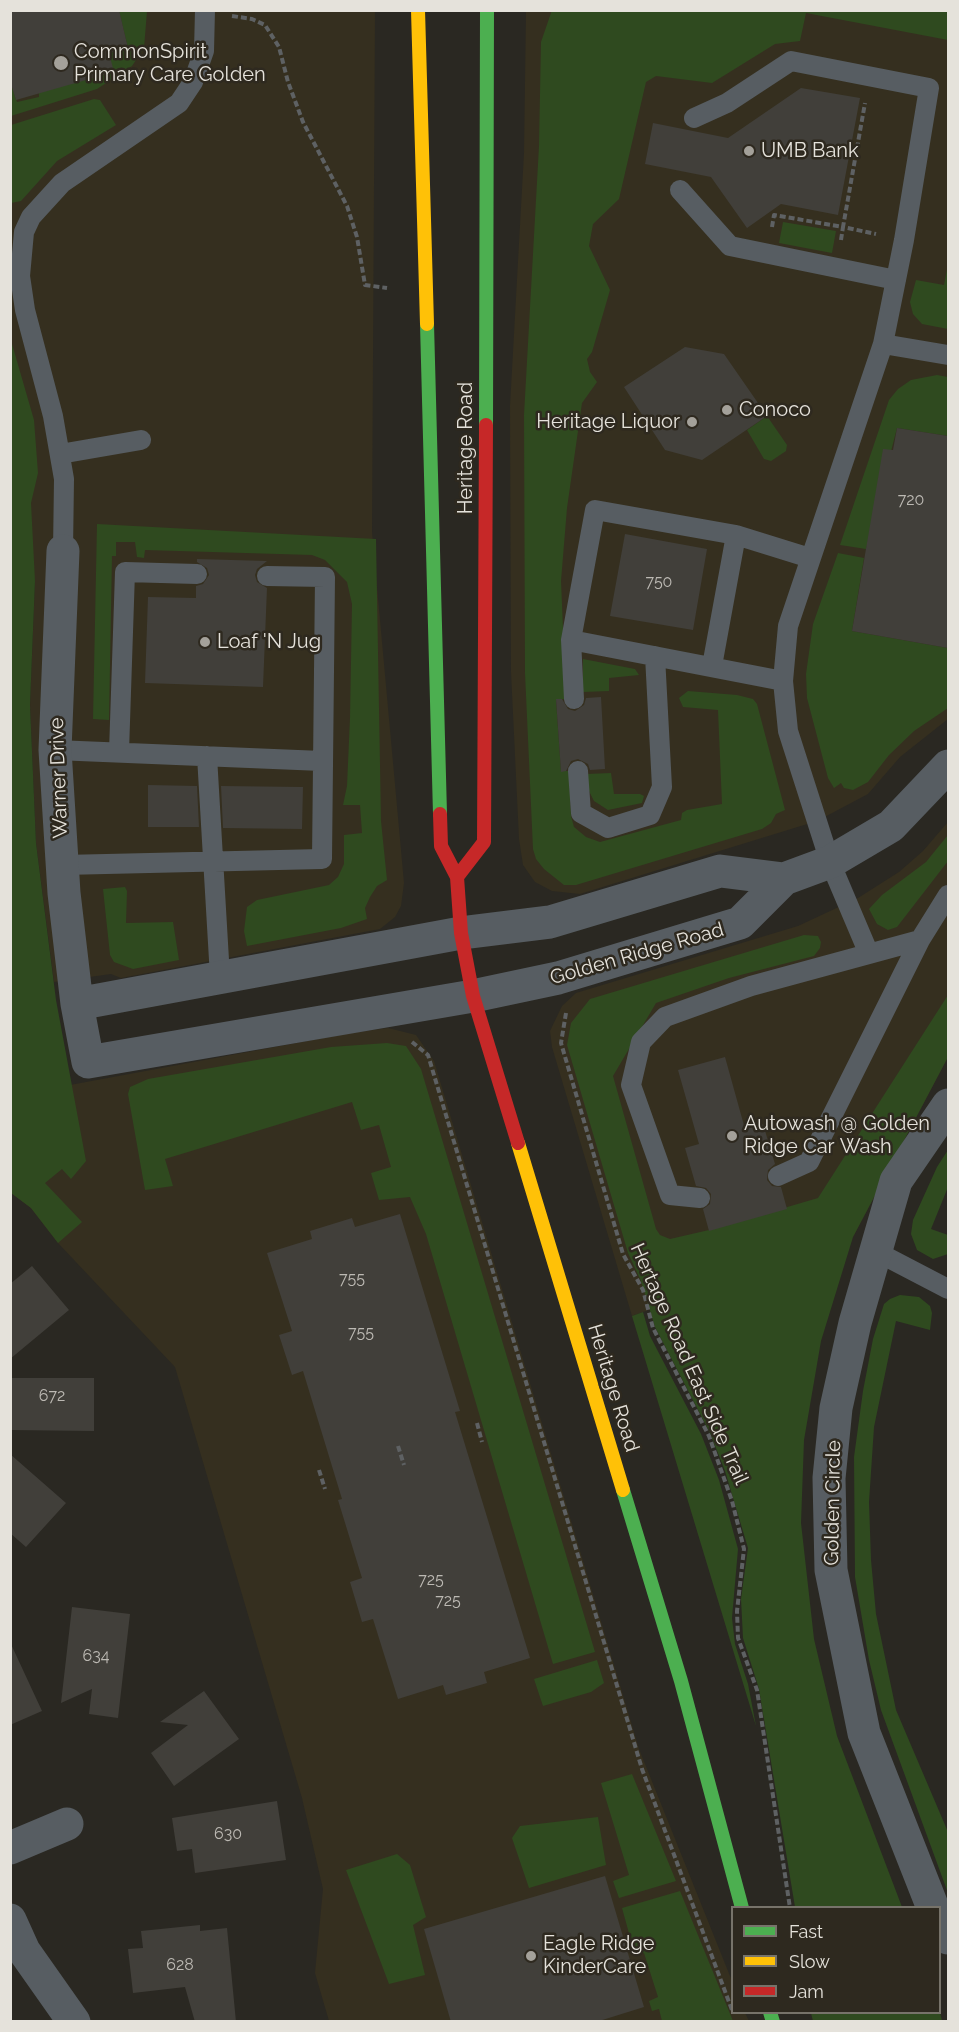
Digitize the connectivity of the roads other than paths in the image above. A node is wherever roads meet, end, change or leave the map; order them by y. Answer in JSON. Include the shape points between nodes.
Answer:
{"nodes":[{"id":1,"x":418,"y":10,"type":"edge"},
{"id":2,"x":487,"y":10,"type":"edge"},
{"id":3,"x":205,"y":15,"type":"edge"},
{"id":4,"x":694,"y":118,"type":"dead end"},
{"id":5,"x":680,"y":190,"type":"dead end"},
{"id":6,"x":17,"y":231,"type":"edge"},
{"id":7,"x":896,"y":280,"type":"junction"},
{"id":8,"x":883,"y":344,"type":"junction"},
{"id":9,"x":948,"y":355,"type":"edge"},
{"id":10,"x":141,"y":440,"type":"dead end"},
{"id":11,"x":60,"y":454,"type":"junction"},
{"id":12,"x":736,"y":535,"type":"junction"},
{"id":13,"x":63,"y":551,"type":"joint"},
{"id":14,"x":810,"y":558,"type":"junction"},
{"id":15,"x":197,"y":574,"type":"dead end"},
{"id":16,"x":267,"y":576,"type":"dead end"},
{"id":17,"x":571,"y":640,"type":"junction"},
{"id":18,"x":655,"y":656,"type":"junction"},
{"id":19,"x":712,"y":666,"type":"junction"},
{"id":20,"x":783,"y":681,"type":"junction"},
{"id":21,"x":574,"y":699,"type":"dead end"},
{"id":22,"x":55,"y":750,"type":"junction"},
{"id":23,"x":119,"y":752,"type":"junction"},
{"id":24,"x":207,"y":756,"type":"junction"},
{"id":25,"x":322,"y":761,"type":"junction"},
{"id":26,"x":948,"y":766,"type":"edge"},
{"id":27,"x":579,"y":771,"type":"dead end"},
{"id":28,"x":213,"y":860,"type":"junction"},
{"id":29,"x":830,"y":862,"type":"junction"},
{"id":30,"x":63,"y":865,"type":"junction"},
{"id":31,"x":457,"y":877,"type":"junction"},
{"id":32,"x":784,"y":879,"type":"junction"},
{"id":33,"x":948,"y":895,"type":"edge"},
{"id":34,"x":461,"y":933,"type":"junction"},
{"id":35,"x":920,"y":940,"type":"junction"},
{"id":36,"x":868,"y":954,"type":"junction"},
{"id":37,"x":220,"y":977,"type":"junction"},
{"id":38,"x":473,"y":996,"type":"junction"},
{"id":39,"x":77,"y":1004,"type":"junction"},
{"id":40,"x":948,"y":1106,"type":"edge"},
{"id":41,"x":778,"y":1176,"type":"dead end"},
{"id":42,"x":700,"y":1198,"type":"dead end"},
{"id":43,"x":877,"y":1252,"type":"junction"},
{"id":44,"x":948,"y":1289,"type":"edge"},
{"id":45,"x":67,"y":1824,"type":"dead end"},
{"id":46,"x":10,"y":1848,"type":"edge"},
{"id":47,"x":741,"y":1906,"type":"edge"},
{"id":48,"x":932,"y":1906,"type":"edge"},
{"id":49,"x":10,"y":1920,"type":"edge"},
{"id":50,"x":941,"y":1924,"type":"edge"},
{"id":51,"x":948,"y":1938,"type":"edge"},
{"id":52,"x":74,"y":2022,"type":"edge"}],
"edges":[{"from":1,"to":31,"type":"main road","name":"Heritage Road","via":[[437,767],[441,846]]},
{"from":2,"to":31,"type":"main road","name":"Heritage Road","via":[[484,842]]},
{"from":3,"to":6,"type":"lane","via":[[204,51],[194,82],[179,103],[62,183]]},
{"from":4,"to":7,"type":"lane","via":[[727,103],[791,61],[929,88]]},
{"from":5,"to":7,"type":"lane","via":[[730,246]]},
{"from":6,"to":11,"type":"lane","via":[[25,310]]},
{"from":7,"to":8,"type":"lane"},
{"from":8,"to":9,"type":"lane"},
{"from":8,"to":14,"type":"lane"},
{"from":10,"to":11,"type":"lane"},
{"from":11,"to":13,"type":"lane","via":[[64,479]]},
{"from":12,"to":14,"type":"lane"},
{"from":12,"to":17,"type":"lane","via":[[594,510]]},
{"from":12,"to":19,"type":"lane"},
{"from":13,"to":22,"type":"street","name":"Warner Drive"},
{"from":14,"to":20,"type":"lane","via":[[788,626]]},
{"from":15,"to":23,"type":"lane","via":[[125,572]]},
{"from":16,"to":25,"type":"lane","via":[[325,577]]},
{"from":17,"to":18,"type":"lane"},
{"from":17,"to":21,"type":"lane"},
{"from":18,"to":19,"type":"lane"},
{"from":18,"to":27,"type":"lane","via":[[662,787],[650,815],[608,828],[581,813]]},
{"from":19,"to":20,"type":"lane"},
{"from":20,"to":29,"type":"lane","via":[[788,731]]},
{"from":22,"to":23,"type":"lane"},
{"from":22,"to":30,"type":"street","name":"Warner Drive"},
{"from":23,"to":24,"type":"lane"},
{"from":24,"to":25,"type":"lane"},
{"from":24,"to":28,"type":"lane"},
{"from":25,"to":28,"type":"lane","via":[[322,859]]},
{"from":26,"to":29,"type":"street","name":"Golden Ridge Road","via":[[891,826]]},
{"from":28,"to":30,"type":"lane"},
{"from":28,"to":37,"type":"lane"},
{"from":29,"to":32,"type":"street","name":"Golden Ridge Road"},
{"from":29,"to":36,"type":"lane"},
{"from":30,"to":39,"type":"street","name":"Warner Drive"},
{"from":31,"to":34,"type":"main road","name":"Heritage Road"},
{"from":32,"to":34,"type":"street","name":"Golden Ridge Road","via":[[720,871],[550,922]]},
{"from":32,"to":38,"type":"street","name":"Golden Ridge Road","via":[[740,923],[558,978]]},
{"from":33,"to":35,"type":"lane"},
{"from":34,"to":37,"type":"street"},
{"from":34,"to":38,"type":"main road","name":"Heritage Road"},
{"from":35,"to":36,"type":"lane"},
{"from":35,"to":41,"type":"lane","via":[[809,1162]]},
{"from":36,"to":42,"type":"lane","via":[[751,986],[665,1017],[641,1042],[631,1085],[670,1195]]},
{"from":37,"to":39,"type":"street"},
{"from":38,"to":39,"type":"street","name":"Warner Drive","via":[[88,1062]]},
{"from":38,"to":47,"type":"main road","name":"Heritage Road","via":[[681,1681]]},
{"from":40,"to":43,"type":"street","name":"Golden Circle","via":[[896,1182]]},
{"from":43,"to":44,"type":"lane"},
{"from":43,"to":48,"type":"street","name":"Golden Circle","via":[[855,1323],[836,1408],[829,1478],[831,1570],[864,1733]]},
{"from":45,"to":46,"type":"street"},
{"from":49,"to":52,"type":"street","via":[[24,1951]]},
{"from":50,"to":51,"type":"street"}]}
